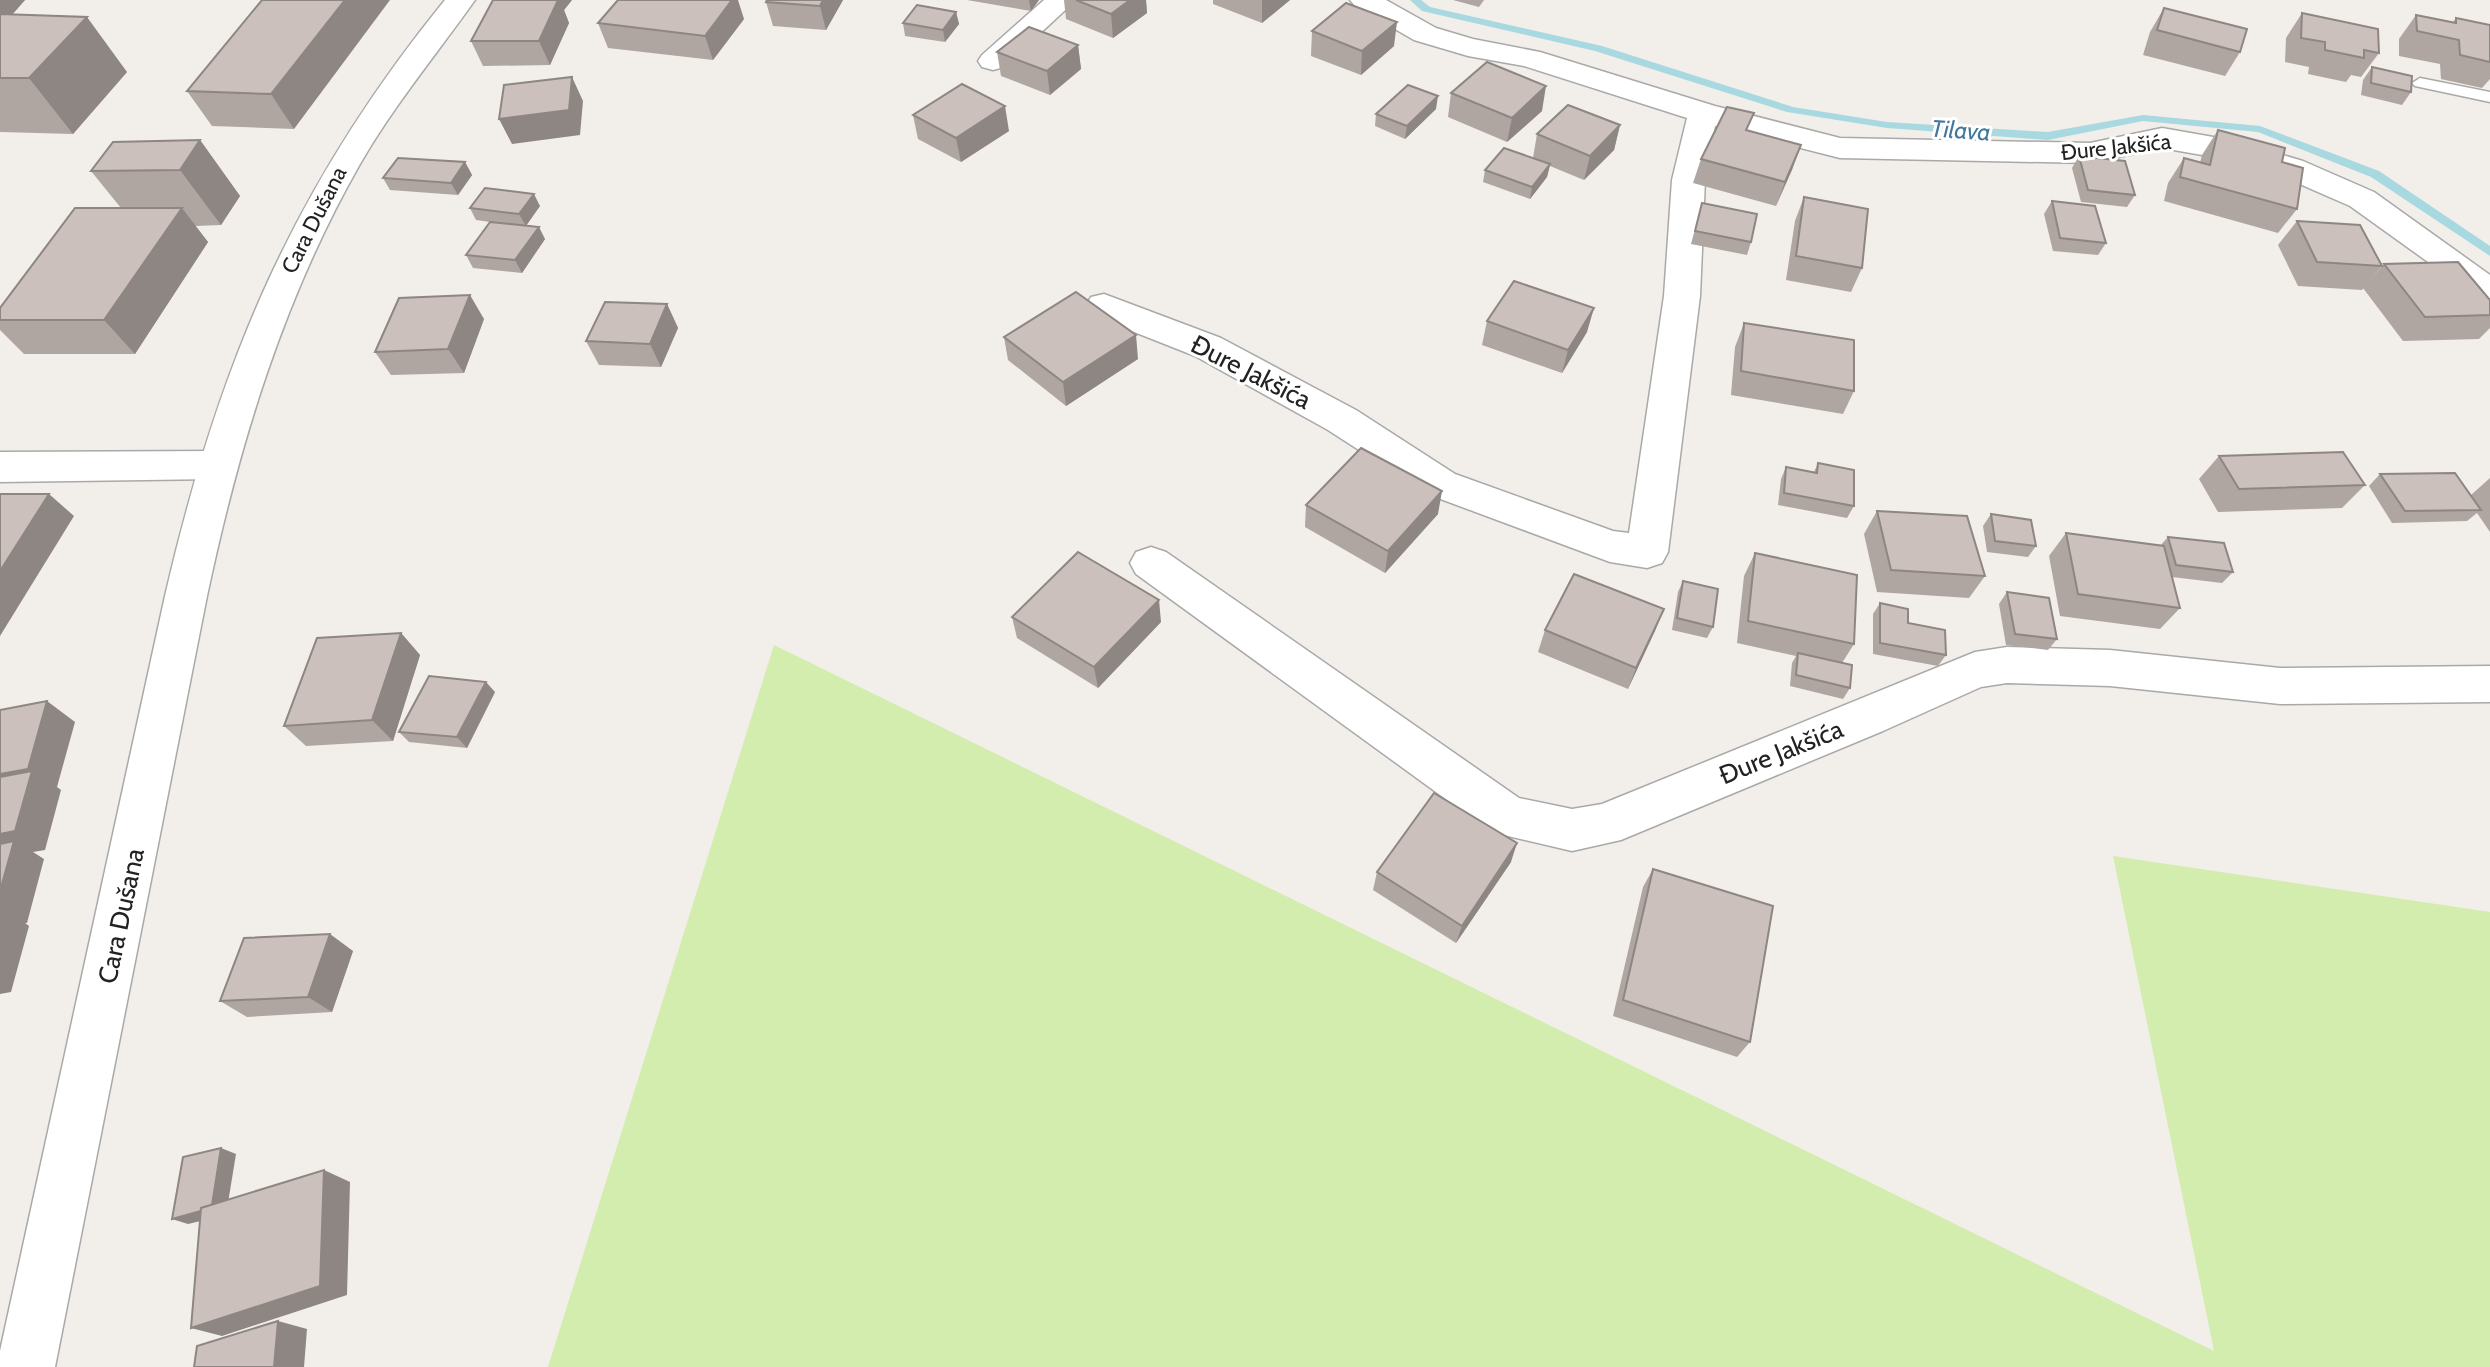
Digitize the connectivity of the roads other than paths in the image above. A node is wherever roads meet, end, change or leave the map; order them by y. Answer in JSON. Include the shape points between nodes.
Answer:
{"nodes":[{"id":1,"x":460,"y":0,"type":"edge"},
{"id":2,"x":1061,"y":0,"type":"edge"},
{"id":3,"x":1365,"y":0,"type":"edge"},
{"id":4,"x":993,"y":61,"type":"dead end"},
{"id":5,"x":2420,"y":83,"type":"dead end"},
{"id":6,"x":2490,"y":97,"type":"edge"},
{"id":7,"x":1704,"y":113,"type":"junction"},
{"id":8,"x":2490,"y":294,"type":"edge"},
{"id":9,"x":1104,"y":306,"type":"dead end"},
{"id":10,"x":218,"y":465,"type":"junction"},
{"id":11,"x":0,"y":467,"type":"edge"},
{"id":12,"x":1151,"y":563,"type":"dead end"},
{"id":13,"x":2490,"y":684,"type":"edge"},
{"id":14,"x":26,"y":1367,"type":"edge"}],
"edges":[{"from":1,"to":10,"type":"street","name":"Cara Dušana","via":[[351,148],[307,226],[269,316]]},
{"from":2,"to":4,"type":"street"},
{"from":3,"to":7,"type":"street","name":"Đure Jakšića","via":[[1425,34],[1577,72]]},
{"from":5,"to":6,"type":"lane"},
{"from":7,"to":8,"type":"street","name":"Đure Jakšića","via":[[1840,148],[2078,153],[2162,138],[2197,141],[2291,168],[2362,199]]},
{"from":7,"to":9,"type":"street","name":"Đure Jakšića","via":[[1695,134],[1689,178],[1682,295],[1647,552],[1610,546],[1441,484],[1342,420],[1208,347]]},
{"from":10,"to":11,"type":"street"},
{"from":10,"to":14,"type":"street","name":"Cara Dušana"},
{"from":12,"to":13,"type":"street","name":"Đure Jakšića","via":[[1508,817],[1572,830],[1604,825],[1975,670],[2007,665],[2110,668],[2280,686]]}]}
